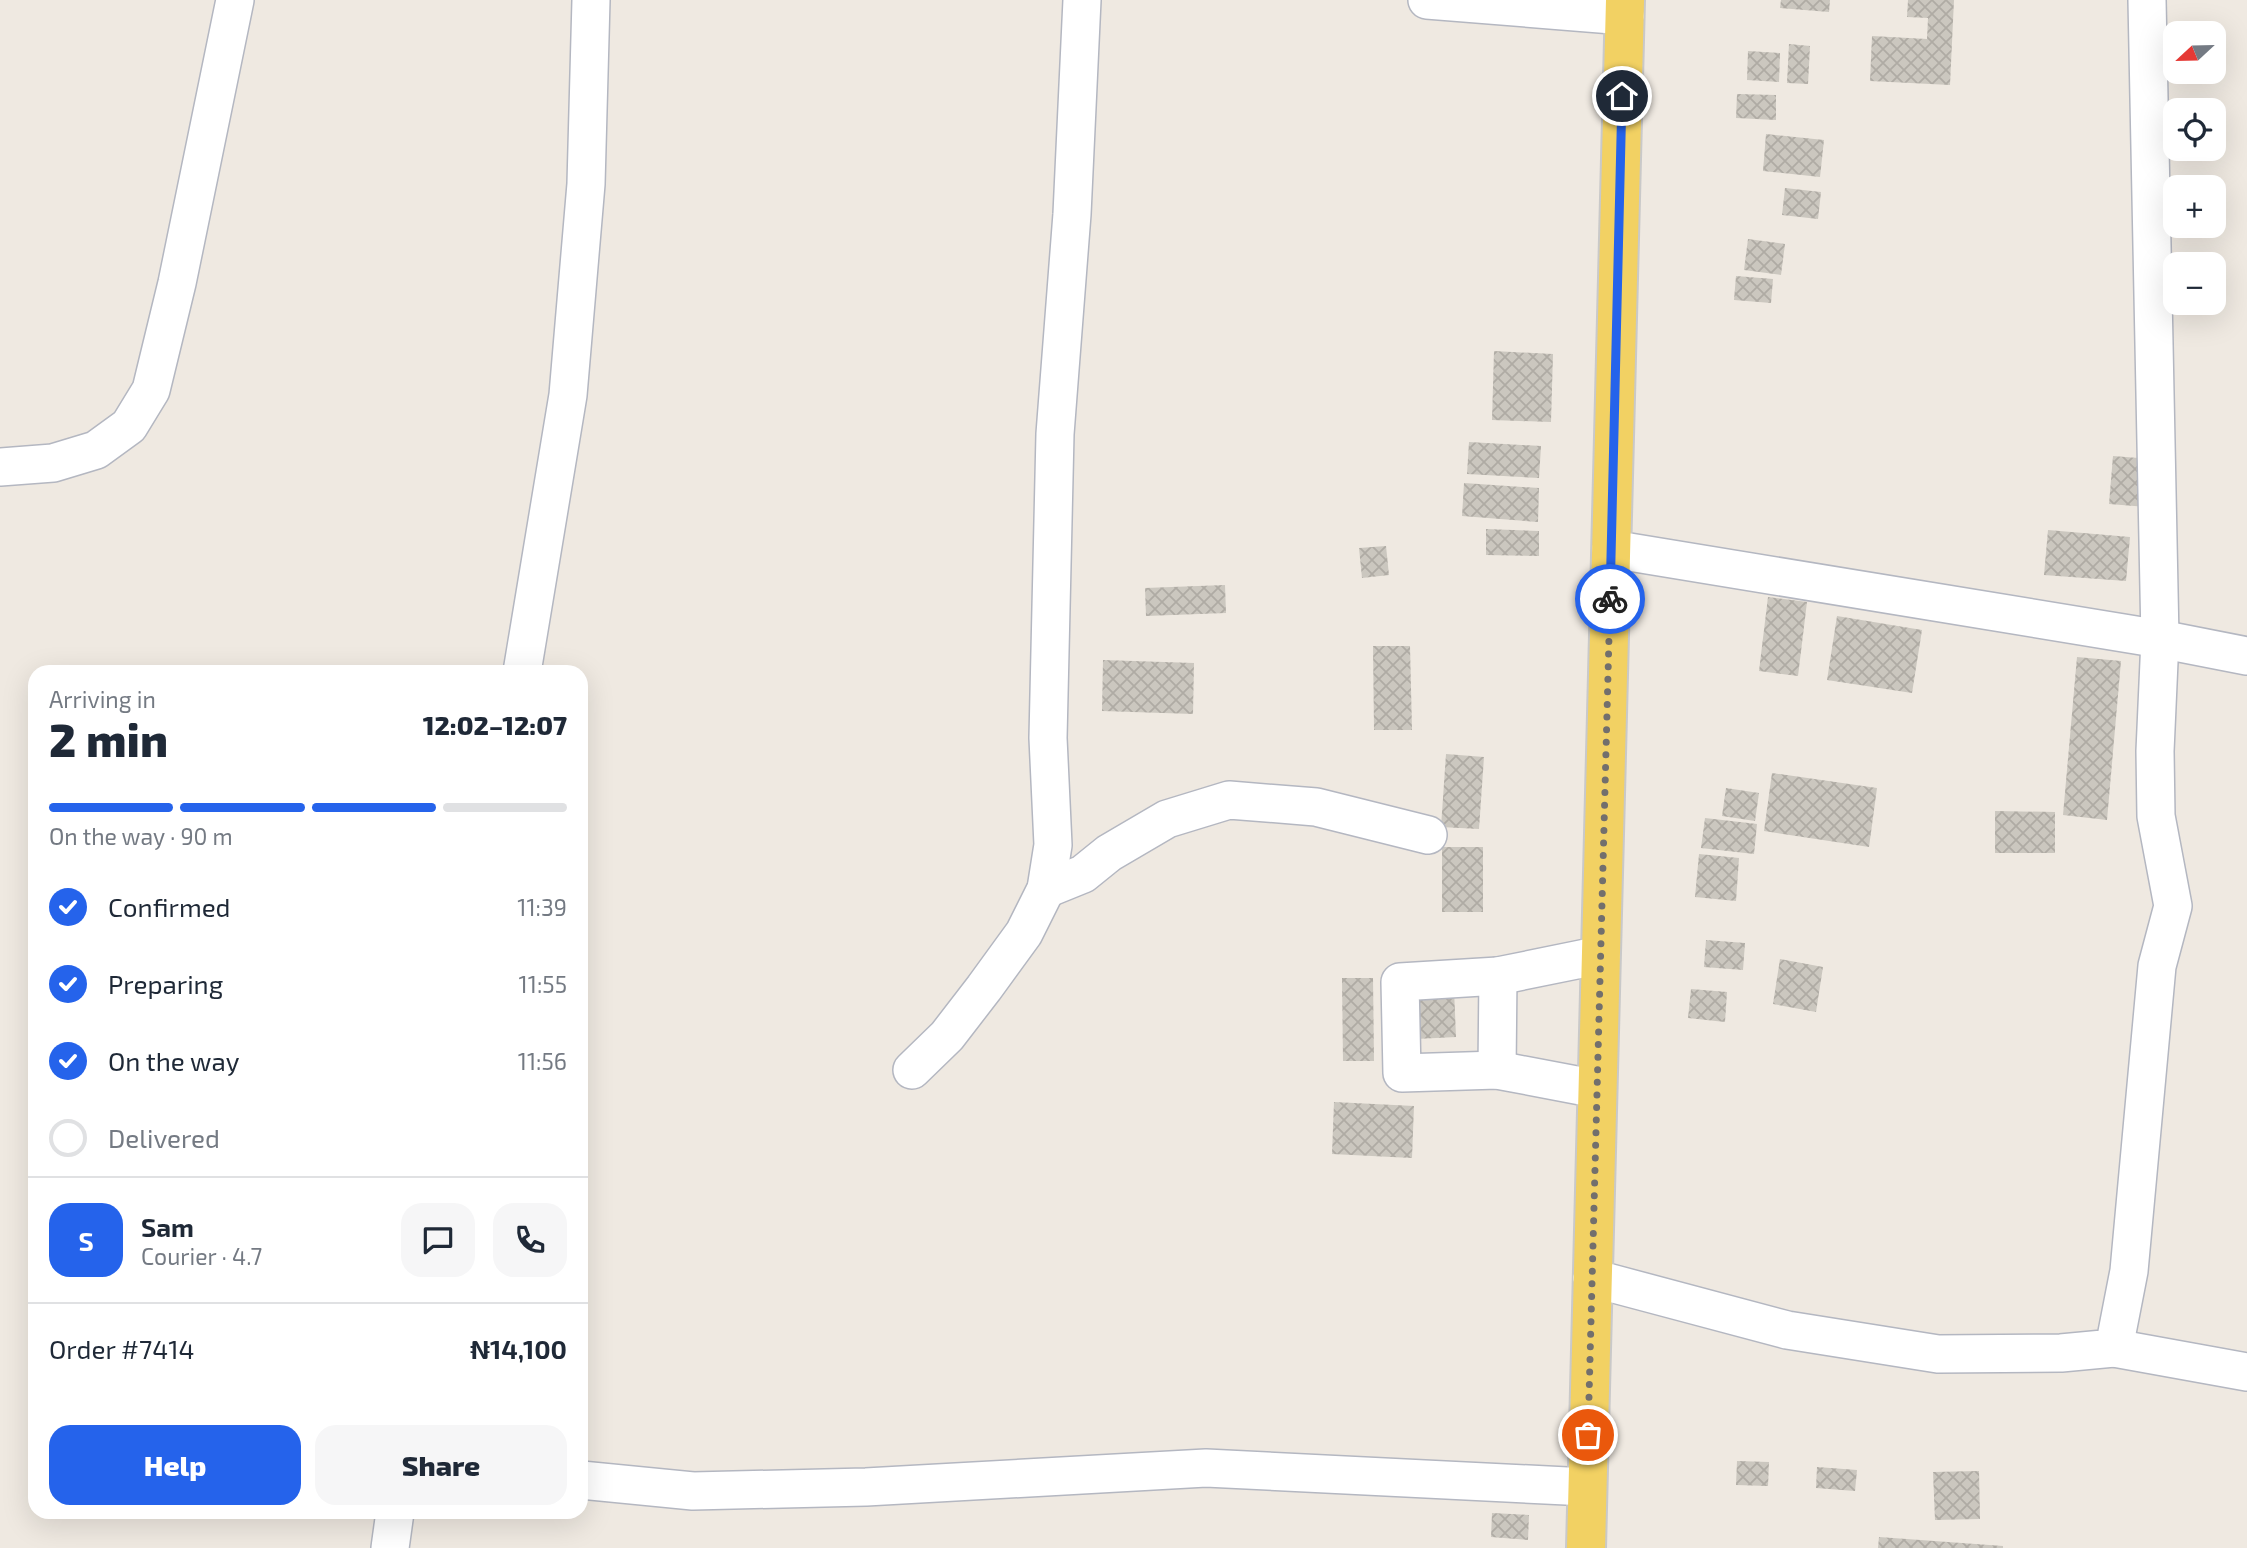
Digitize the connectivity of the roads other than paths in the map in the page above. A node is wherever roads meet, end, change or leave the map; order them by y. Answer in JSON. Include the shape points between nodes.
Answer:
{"nodes":[{"id":1,"x":235,"y":0,"type":"edge"},
{"id":2,"x":591,"y":0,"type":"edge"},
{"id":3,"x":1082,"y":0,"type":"edge"},
{"id":4,"x":1427,"y":0,"type":"edge"},
{"id":5,"x":2147,"y":0,"type":"edge"},
{"id":6,"x":1625,"y":8,"type":"edge"},
{"id":7,"x":0,"y":467,"type":"edge"},
{"id":8,"x":1611,"y":549,"type":"junction"},
{"id":9,"x":2160,"y":639,"type":"junction"},
{"id":10,"x":2247,"y":656,"type":"edge"},
{"id":11,"x":523,"y":665,"type":"edge"},
{"id":12,"x":1428,"y":835,"type":"dead end"},
{"id":13,"x":1046,"y":889,"type":"junction"},
{"id":14,"x":1601,"y":955,"type":"junction"},
{"id":15,"x":1498,"y":976,"type":"junction"},
{"id":16,"x":912,"y":1070,"type":"dead end"},
{"id":17,"x":1497,"y":1070,"type":"junction"},
{"id":18,"x":1597,"y":1089,"type":"junction"},
{"id":19,"x":1592,"y":1278,"type":"junction"},
{"id":20,"x":2114,"y":1348,"type":"junction"},
{"id":21,"x":2247,"y":1372,"type":"edge"},
{"id":22,"x":588,"y":1481,"type":"edge"},
{"id":23,"x":1587,"y":1488,"type":"junction"},
{"id":24,"x":394,"y":1519,"type":"edge"},
{"id":25,"x":390,"y":1548,"type":"edge"},
{"id":26,"x":1586,"y":1548,"type":"edge"}],
"edges":[{"from":1,"to":7,"type":"street","via":[[151,390],[129,426],[96,450],[53,463]]},
{"from":2,"to":11,"type":"street","via":[[586,184],[568,395]]},
{"from":3,"to":13,"type":"street","via":[[1055,434],[1048,738],[1053,845]]},
{"from":4,"to":6,"type":"street"},
{"from":5,"to":9,"type":"street"},
{"from":6,"to":8,"type":"main road"},
{"from":8,"to":9,"type":"street"},
{"from":8,"to":14,"type":"main road"},
{"from":9,"to":10,"type":"street"},
{"from":9,"to":20,"type":"street","via":[[2156,816],[2173,906],[2157,966],[2129,1271]]},
{"from":12,"to":13,"type":"street","via":[[1316,807],[1229,800],[1167,819],[1083,874]]},
{"from":13,"to":16,"type":"street","via":[[1024,933],[992,977],[947,1036]]},
{"from":14,"to":15,"type":"street"},
{"from":14,"to":18,"type":"main road"},
{"from":15,"to":17,"type":"street"},
{"from":15,"to":17,"type":"street","via":[[1400,982],[1402,1073]]},
{"from":17,"to":18,"type":"street"},
{"from":18,"to":19,"type":"main road"},
{"from":19,"to":20,"type":"street","via":[[1787,1330],[1938,1354]]},
{"from":19,"to":23,"type":"main road"},
{"from":20,"to":21,"type":"street"},
{"from":22,"to":23,"type":"street","via":[[693,1490],[866,1488],[1206,1468]]},
{"from":23,"to":26,"type":"main road"},
{"from":24,"to":25,"type":"street"}]}
